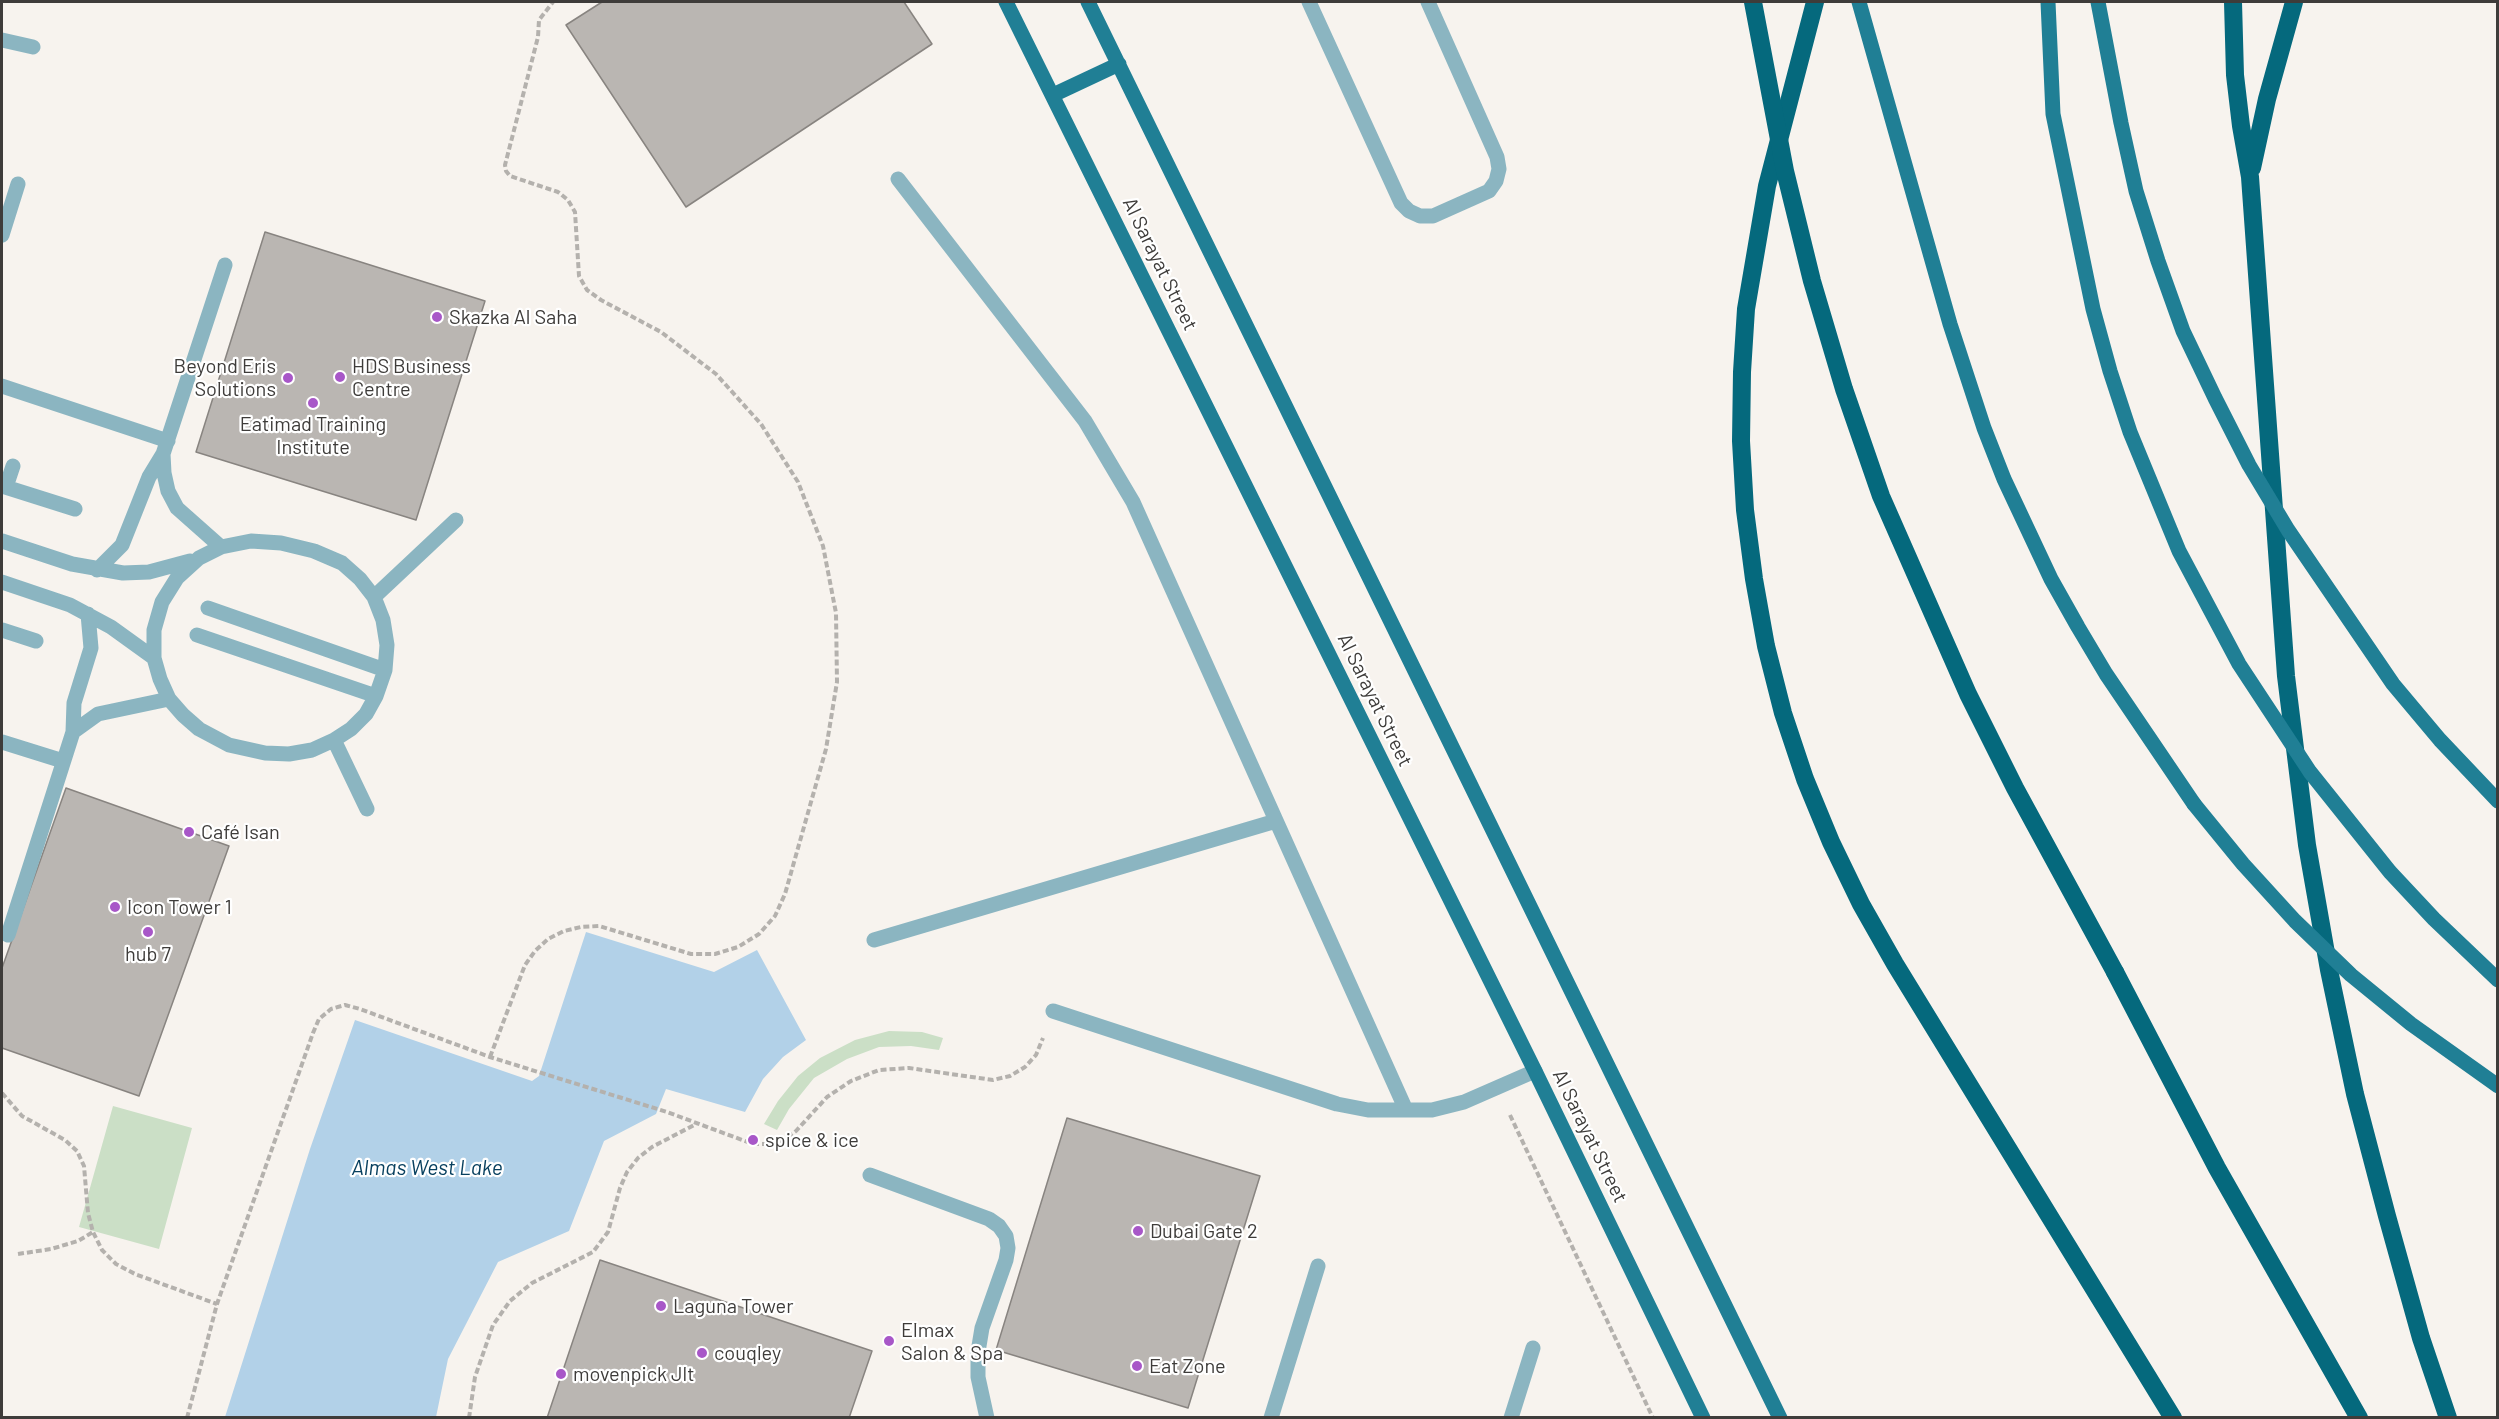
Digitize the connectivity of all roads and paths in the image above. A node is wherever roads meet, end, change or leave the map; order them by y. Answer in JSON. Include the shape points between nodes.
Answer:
{"nodes":[{"id":1,"x":553,"y":2,"type":"edge"},
{"id":2,"x":1006,"y":2,"type":"edge"},
{"id":3,"x":1088,"y":2,"type":"edge"},
{"id":4,"x":1309,"y":2,"type":"edge"},
{"id":5,"x":1428,"y":2,"type":"edge"},
{"id":6,"x":1753,"y":2,"type":"edge"},
{"id":7,"x":1815,"y":2,"type":"edge"},
{"id":8,"x":1859,"y":2,"type":"edge"},
{"id":9,"x":2048,"y":2,"type":"edge"},
{"id":10,"x":2098,"y":2,"type":"edge"},
{"id":11,"x":2233,"y":2,"type":"edge"},
{"id":12,"x":2294,"y":2,"type":"edge"},
{"id":13,"x":2,"y":40,"type":"edge"},
{"id":14,"x":33,"y":47,"type":"dead end"},
{"id":15,"x":1119,"y":63,"type":"junction"},
{"id":16,"x":1053,"y":95,"type":"junction"},
{"id":17,"x":2250,"y":177,"type":"junction"},
{"id":18,"x":898,"y":179,"type":"dead end"},
{"id":19,"x":18,"y":184,"type":"dead end"},
{"id":20,"x":2,"y":235,"type":"edge"},
{"id":21,"x":225,"y":265,"type":"dead end"},
{"id":22,"x":2,"y":386,"type":"edge"},
{"id":23,"x":165,"y":448,"type":"junction"},
{"id":24,"x":14,"y":466,"type":"dead end"},
{"id":25,"x":4,"y":486,"type":"edge"},
{"id":26,"x":75,"y":509,"type":"dead end"},
{"id":27,"x":456,"y":520,"type":"dead end"},
{"id":28,"x":2,"y":541,"type":"edge"},
{"id":29,"x":221,"y":547,"type":"junction"},
{"id":30,"x":199,"y":558,"type":"junction"},
{"id":31,"x":97,"y":570,"type":"junction"},
{"id":32,"x":2,"y":582,"type":"edge"},
{"id":33,"x":374,"y":597,"type":"junction"},
{"id":34,"x":208,"y":608,"type":"dead end"},
{"id":35,"x":88,"y":614,"type":"junction"},
{"id":36,"x":2,"y":630,"type":"edge"},
{"id":37,"x":197,"y":634,"type":"dead end"},
{"id":38,"x":36,"y":641,"type":"dead end"},
{"id":39,"x":154,"y":658,"type":"junction"},
{"id":40,"x":386,"y":670,"type":"junction"},
{"id":41,"x":376,"y":696,"type":"junction"},
{"id":42,"x":169,"y":699,"type":"junction"},
{"id":43,"x":73,"y":732,"type":"junction"},
{"id":44,"x":334,"y":740,"type":"junction"},
{"id":45,"x":2,"y":742,"type":"edge"},
{"id":46,"x":63,"y":761,"type":"junction"},
{"id":47,"x":2498,"y":801,"type":"edge"},
{"id":48,"x":367,"y":809,"type":"dead end"},
{"id":49,"x":1276,"y":821,"type":"junction"},
{"id":50,"x":8,"y":935,"type":"dead end"},
{"id":51,"x":874,"y":940,"type":"dead end"},
{"id":52,"x":2498,"y":980,"type":"edge"},
{"id":53,"x":1053,"y":1011,"type":"joint"},
{"id":54,"x":490,"y":1057,"type":"junction"},
{"id":55,"x":1535,"y":1071,"type":"junction"},
{"id":56,"x":2498,"y":1086,"type":"edge"},
{"id":57,"x":1497,"y":1088,"type":"junction"},
{"id":58,"x":2,"y":1093,"type":"edge"},
{"id":59,"x":1406,"y":1110,"type":"junction"},
{"id":60,"x":699,"y":1123,"type":"junction"},
{"id":61,"x":870,"y":1175,"type":"dead end"},
{"id":62,"x":93,"y":1232,"type":"junction"},
{"id":63,"x":18,"y":1254,"type":"dead end"},
{"id":64,"x":1318,"y":1266,"type":"dead end"},
{"id":65,"x":217,"y":1304,"type":"junction"},
{"id":66,"x":1533,"y":1348,"type":"dead end"},
{"id":67,"x":187,"y":1418,"type":"edge"},
{"id":68,"x":469,"y":1418,"type":"edge"},
{"id":69,"x":987,"y":1418,"type":"edge"},
{"id":70,"x":1271,"y":1418,"type":"edge"},
{"id":71,"x":1511,"y":1418,"type":"edge"},
{"id":72,"x":1653,"y":1418,"type":"edge"},
{"id":73,"x":1703,"y":1418,"type":"edge"},
{"id":74,"x":1780,"y":1418,"type":"edge"},
{"id":75,"x":2173,"y":1418,"type":"edge"},
{"id":76,"x":2359,"y":1418,"type":"edge"},
{"id":77,"x":2448,"y":1418,"type":"edge"}],
"edges":[{"from":1,"to":54,"type":"path","via":[[539,20],[506,171],[510,176],[558,192],[568,200],[575,212],[579,276],[587,290],[670,339],[716,374],[761,424],[798,482],[823,546],[836,613],[837,681],[826,749],[785,894],[775,916],[759,934],[723,952],[691,954],[599,926],[564,931],[548,939],[525,965]]},
{"from":2,"to":16,"type":"main road","name":"Al Sarayat Street"},
{"from":3,"to":15,"type":"main road"},
{"from":4,"to":5,"type":"lane","via":[[1401,203],[1420,216],[1432,216],[1489,191],[1499,169]]},
{"from":6,"to":76,"type":"highway","bridge":true,"via":[[1785,171],[1810,270],[1844,389],[1881,495],[1968,694],[2015,788],[2217,1168]]},
{"from":7,"to":75,"type":"highway","via":[[1767,186],[1746,309],[1742,372],[1745,510],[1754,579],[1783,713],[1805,779],[1861,904]]},
{"from":8,"to":56,"type":"main road","bridge":true,"via":[[1950,324],[1984,428],[2027,529],[2078,627],[2194,804],[2242,864],[2351,975]]},
{"from":9,"to":52,"type":"main road","bridge":true,"via":[[2053,114],[2093,309],[2130,432],[2179,551],[2239,664],[2310,772],[2390,872]]},
{"from":10,"to":47,"type":"main road","bridge":true,"via":[[2136,190],[2183,331],[2215,398],[2288,530],[2393,684],[2440,741]]},
{"from":11,"to":17,"type":"highway","via":[[2236,85]]},
{"from":12,"to":17,"type":"highway"},
{"from":13,"to":14,"type":"lane"},
{"from":15,"to":16,"type":"main road"},
{"from":15,"to":74,"type":"main road"},
{"from":16,"to":55,"type":"main road","name":"Al Sarayat Street"},
{"from":17,"to":77,"type":"highway","via":[[2286,676],[2307,845],[2355,1094],[2421,1338]]},
{"from":18,"to":49,"type":"lane","via":[[1085,421],[1132,502]]},
{"from":19,"to":20,"type":"lane"},
{"from":21,"to":23,"type":"lane"},
{"from":22,"to":23,"type":"lane"},
{"from":23,"to":29,"type":"lane","via":[[164,473],[177,508]]},
{"from":23,"to":31,"type":"lane","via":[[122,545]]},
{"from":24,"to":25,"type":"lane"},
{"from":25,"to":26,"type":"lane"},
{"from":27,"to":33,"type":"lane"},
{"from":28,"to":31,"type":"lane"},
{"from":29,"to":30,"type":"lane"},
{"from":29,"to":33,"type":"lane","via":[[250,541],[314,551],[342,563]]},
{"from":30,"to":31,"type":"lane","via":[[149,572]]},
{"from":30,"to":39,"type":"lane","via":[[177,578],[162,602],[154,630]]},
{"from":32,"to":35,"type":"lane","via":[[51,597]]},
{"from":33,"to":40,"type":"lane","via":[[383,620]]},
{"from":34,"to":40,"type":"lane"},
{"from":35,"to":39,"type":"lane"},
{"from":35,"to":43,"type":"lane","via":[[91,648],[74,703]]},
{"from":36,"to":38,"type":"lane"},
{"from":37,"to":41,"type":"lane"},
{"from":39,"to":42,"type":"lane"},
{"from":40,"to":41,"type":"lane"},
{"from":41,"to":44,"type":"lane","via":[[366,714]]},
{"from":42,"to":43,"type":"lane","via":[[98,714]]},
{"from":42,"to":44,"type":"lane","via":[[199,729],[229,745],[289,754],[312,750]]},
{"from":43,"to":46,"type":"lane"},
{"from":44,"to":48,"type":"lane"},
{"from":45,"to":46,"type":"lane"},
{"from":46,"to":50,"type":"lane"},
{"from":49,"to":51,"type":"lane"},
{"from":49,"to":59,"type":"lane"},
{"from":53,"to":59,"type":"lane","via":[[1337,1104],[1368,1110]]},
{"from":53,"to":60,"type":"path","via":[[1036,1054],[1010,1076],[993,1080],[909,1068],[879,1070],[851,1081],[827,1097],[796,1131],[769,1144],[753,1144]]},
{"from":54,"to":60,"type":"path"},
{"from":54,"to":65,"type":"path","via":[[345,1005],[331,1009],[319,1019]]},
{"from":55,"to":57,"type":"lane"},
{"from":55,"to":73,"type":"main road","name":"Al Sarayat Street"},
{"from":57,"to":59,"type":"lane","via":[[1432,1110]]},
{"from":57,"to":72,"type":"path"},
{"from":58,"to":62,"type":"path","via":[[22,1116],[77,1151],[84,1166]]},
{"from":60,"to":68,"type":"path","via":[[638,1158],[620,1188],[609,1232],[593,1252],[532,1283],[510,1301],[493,1325],[475,1377]]},
{"from":61,"to":69,"type":"lane","via":[[990,1219],[1006,1236],[1006,1260],[982,1328],[978,1352],[978,1377]]},
{"from":62,"to":63,"type":"path","via":[[69,1244]]},
{"from":62,"to":65,"type":"path","via":[[102,1250],[116,1264]]},
{"from":64,"to":70,"type":"lane"},
{"from":65,"to":67,"type":"path"},
{"from":66,"to":71,"type":"lane"}]}
